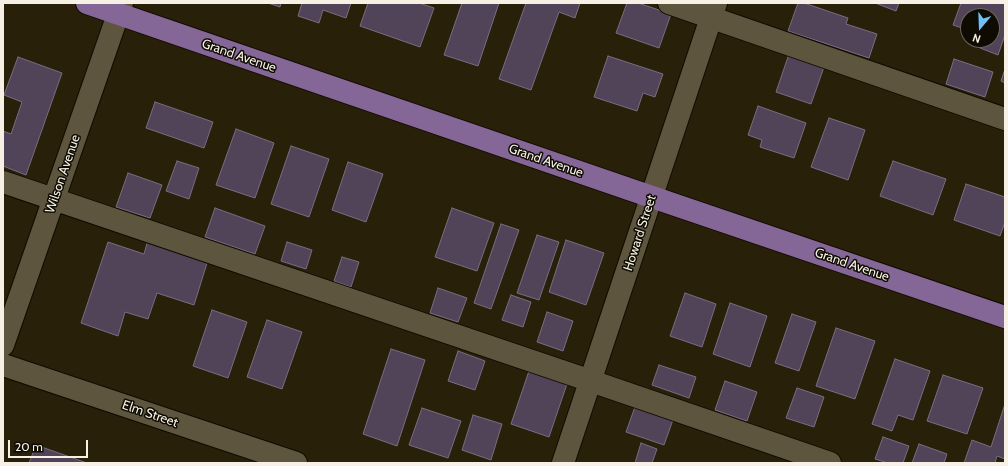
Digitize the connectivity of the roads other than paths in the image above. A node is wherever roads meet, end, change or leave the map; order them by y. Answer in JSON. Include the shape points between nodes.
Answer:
{"nodes":[{"id":1,"x":87,"y":3,"type":"edge"},
{"id":2,"x":669,"y":3,"type":"edge"},
{"id":3,"x":120,"y":8,"type":"edge"},
{"id":4,"x":714,"y":10,"type":"edge"},
{"id":5,"x":1005,"y":118,"type":"edge"},
{"id":6,"x":3,"y":182,"type":"edge"},
{"id":7,"x":652,"y":198,"type":"junction"},
{"id":8,"x":54,"y":200,"type":"junction"},
{"id":9,"x":1005,"y":317,"type":"edge"},
{"id":10,"x":3,"y":345,"type":"edge"},
{"id":11,"x":3,"y":365,"type":"edge"},
{"id":12,"x":590,"y":381,"type":"junction"},
{"id":13,"x":296,"y":463,"type":"edge"},
{"id":14,"x":563,"y":463,"type":"edge"},
{"id":15,"x":830,"y":463,"type":"edge"}],
"edges":[{"from":1,"to":3,"type":"main road","name":"Grand Avenue"},
{"from":2,"to":4,"type":"street"},
{"from":3,"to":7,"type":"main road","name":"Grand Avenue"},
{"from":3,"to":8,"type":"street","name":"Wilson Avenue"},
{"from":4,"to":5,"type":"street"},
{"from":4,"to":7,"type":"street","name":"Howard Street"},
{"from":6,"to":8,"type":"street"},
{"from":7,"to":9,"type":"main road","name":"Grand Avenue"},
{"from":7,"to":12,"type":"street","name":"Howard Street"},
{"from":8,"to":10,"type":"street","name":"Wilson Avenue"},
{"from":8,"to":12,"type":"street"},
{"from":11,"to":13,"type":"street","name":"Elm Street"},
{"from":12,"to":14,"type":"street","name":"Howard Street"},
{"from":12,"to":15,"type":"street"}]}
